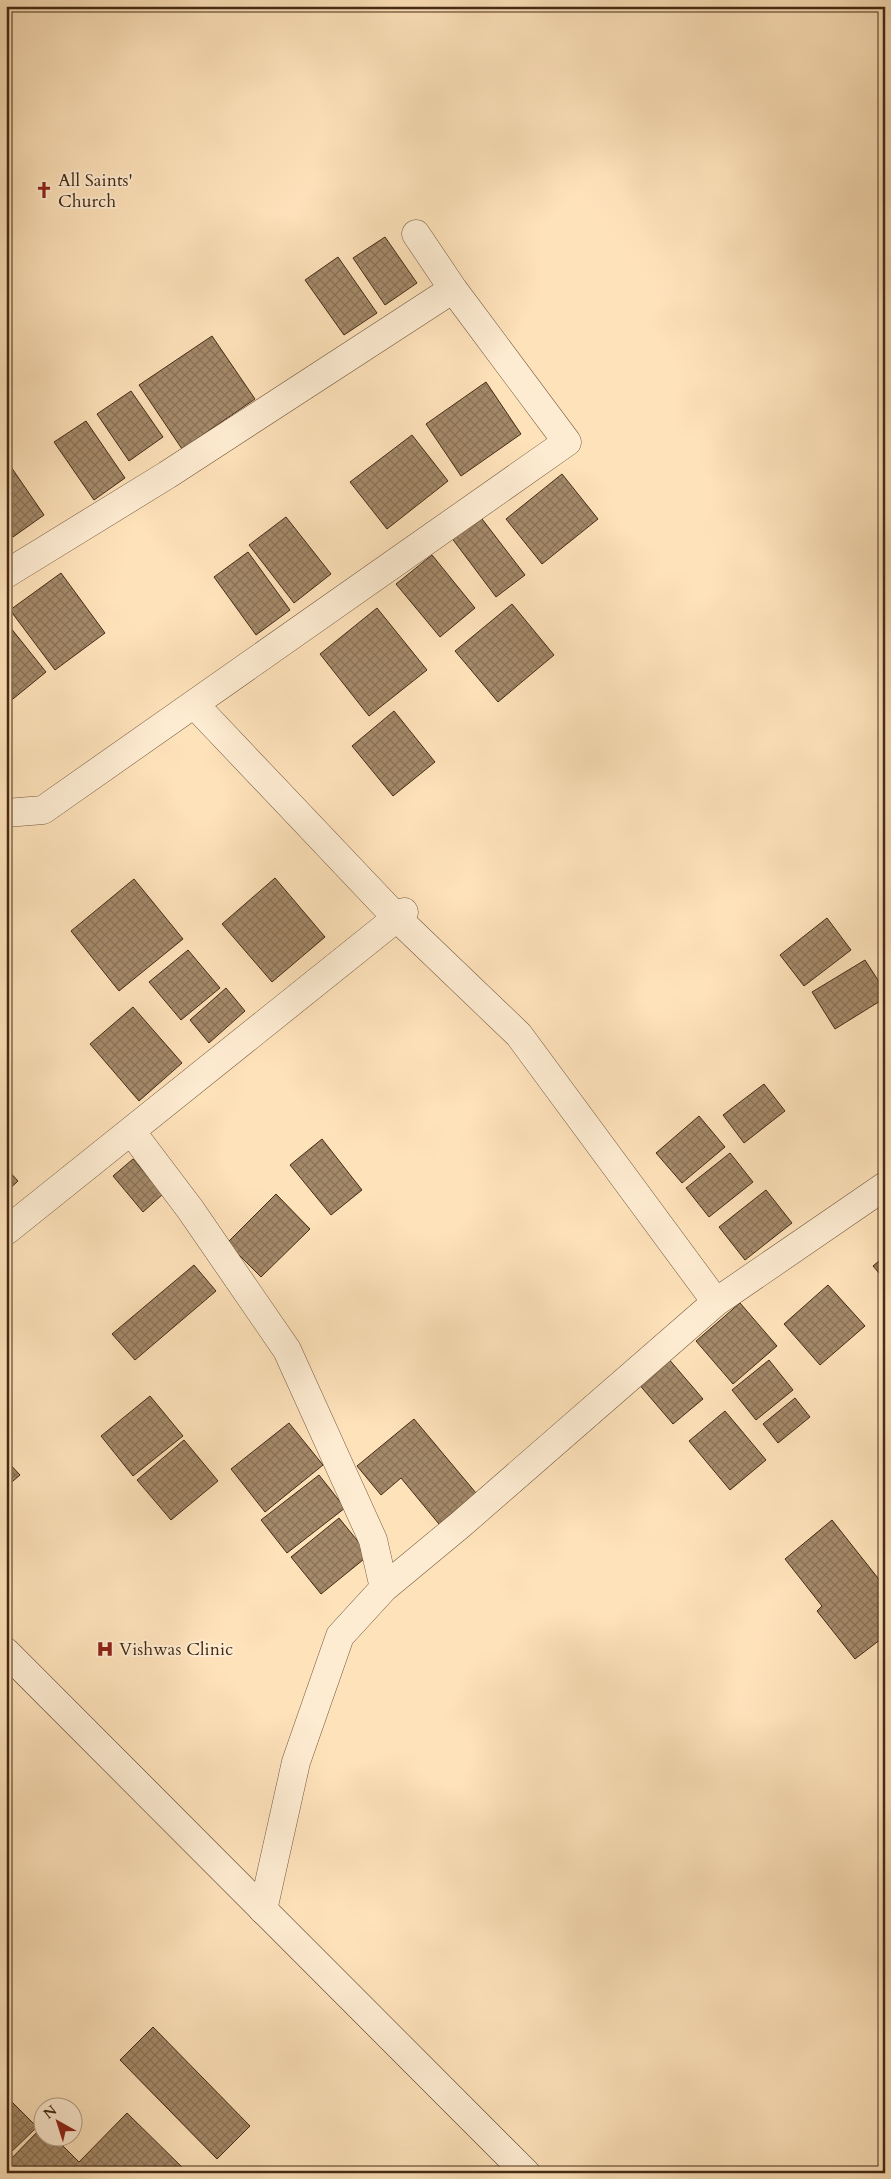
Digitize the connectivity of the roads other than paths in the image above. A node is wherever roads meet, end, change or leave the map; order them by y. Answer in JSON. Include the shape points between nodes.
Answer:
{"nodes":[{"id":1,"x":416,"y":234,"type":"dead end"},
{"id":2,"x":453,"y":290,"type":"junction"},
{"id":3,"x":6,"y":574,"type":"edge"},
{"id":4,"x":194,"y":704,"type":"junction"},
{"id":5,"x":6,"y":814,"type":"edge"},
{"id":6,"x":400,"y":915,"type":"junction"},
{"id":7,"x":131,"y":1131,"type":"junction"},
{"id":8,"x":885,"y":1186,"type":"edge"},
{"id":9,"x":6,"y":1231,"type":"edge"},
{"id":10,"x":716,"y":1302,"type":"junction"},
{"id":11,"x":384,"y":1588,"type":"junction"},
{"id":12,"x":6,"y":1652,"type":"edge"},
{"id":13,"x":263,"y":1910,"type":"junction"},
{"id":14,"x":526,"y":2173,"type":"edge"}],
"edges":[{"from":1,"to":2,"type":"street"},
{"from":2,"to":3,"type":"street","via":[[167,475]]},
{"from":2,"to":4,"type":"street","via":[[567,442]]},
{"from":4,"to":5,"type":"street","via":[[43,810]]},
{"from":4,"to":6,"type":"street"},
{"from":6,"to":7,"type":"street"},
{"from":6,"to":10,"type":"street","via":[[519,1034]]},
{"from":7,"to":9,"type":"street"},
{"from":7,"to":11,"type":"street","via":[[190,1209],[287,1350],[373,1540]]},
{"from":8,"to":10,"type":"street"},
{"from":10,"to":11,"type":"street"},
{"from":11,"to":13,"type":"street","via":[[340,1636],[296,1762]]},
{"from":12,"to":13,"type":"street"},
{"from":13,"to":14,"type":"street"}]}
